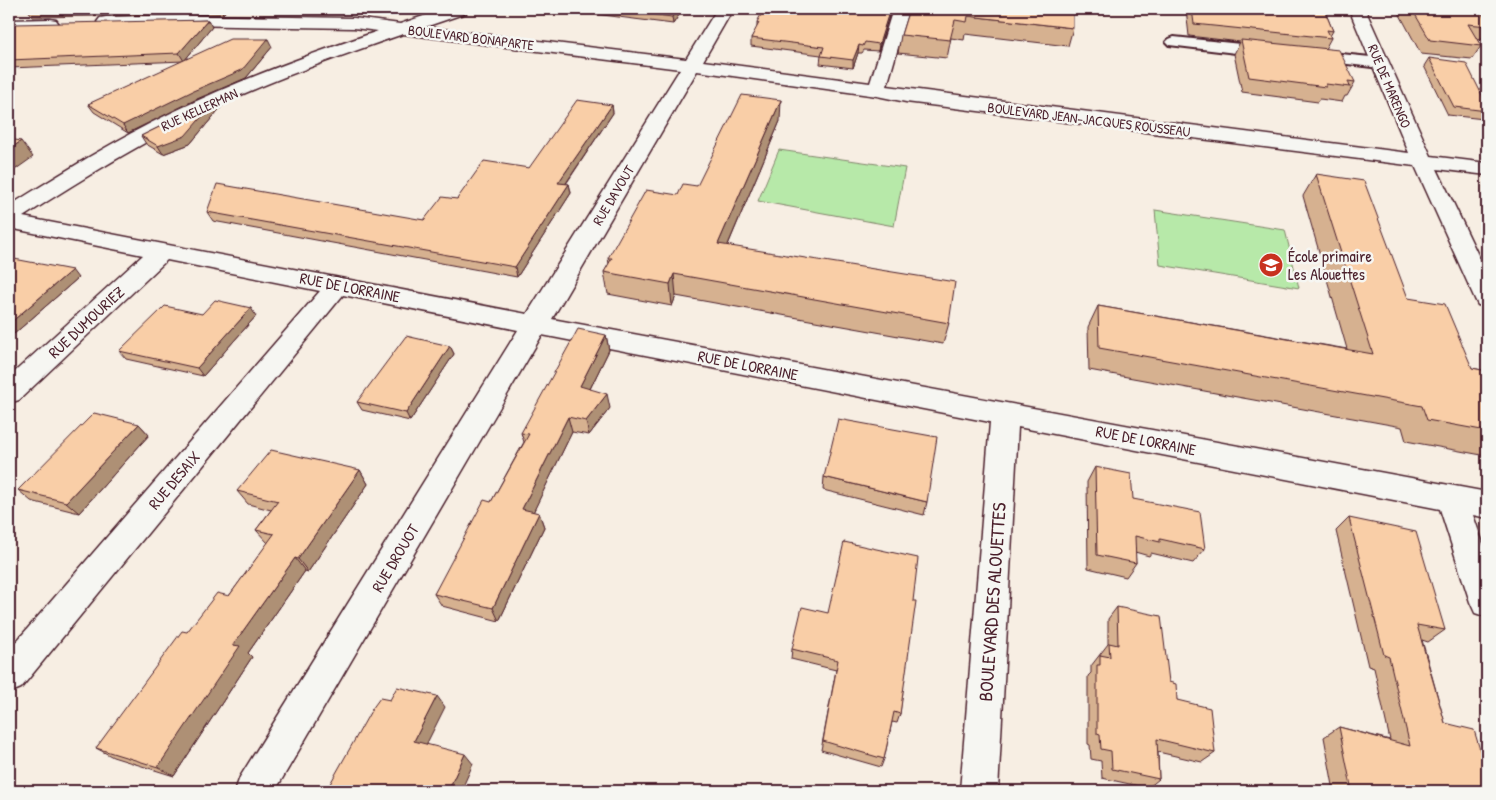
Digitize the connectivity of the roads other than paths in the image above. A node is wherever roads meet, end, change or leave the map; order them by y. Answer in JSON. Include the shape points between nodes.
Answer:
{"nodes":[{"id":1,"x":236,"y":9,"type":"edge"},
{"id":2,"x":460,"y":9,"type":"edge"},
{"id":3,"x":725,"y":9,"type":"edge"},
{"id":4,"x":901,"y":9,"type":"edge"},
{"id":5,"x":1357,"y":9,"type":"edge"},
{"id":6,"x":182,"y":20,"type":"junction"},
{"id":7,"x":86,"y":23,"type":"edge"},
{"id":8,"x":66,"y":24,"type":"edge"},
{"id":9,"x":9,"y":25,"type":"edge"},
{"id":10,"x":401,"y":28,"type":"junction"},
{"id":11,"x":1174,"y":42,"type":"dead end"},
{"id":12,"x":1282,"y":53,"type":"edge"},
{"id":13,"x":1302,"y":55,"type":"edge"},
{"id":14,"x":1380,"y":63,"type":"junction"},
{"id":15,"x":691,"y":66,"type":"junction"},
{"id":16,"x":877,"y":90,"type":"junction"},
{"id":17,"x":1424,"y":162,"type":"junction"},
{"id":18,"x":1487,"y":170,"type":"edge"},
{"id":19,"x":9,"y":216,"type":"edge"},
{"id":20,"x":9,"y":221,"type":"edge"},
{"id":21,"x":163,"y":250,"type":"junction"},
{"id":22,"x":338,"y":285,"type":"junction"},
{"id":23,"x":1487,"y":299,"type":"edge"},
{"id":24,"x":536,"y":325,"type":"junction"},
{"id":25,"x":9,"y":393,"type":"edge"},
{"id":26,"x":1005,"y":414,"type":"junction"},
{"id":27,"x":1452,"y":498,"type":"junction"},
{"id":28,"x":1487,"y":505,"type":"edge"},
{"id":29,"x":1487,"y":602,"type":"edge"},
{"id":30,"x":9,"y":676,"type":"edge"},
{"id":31,"x":254,"y":791,"type":"edge"},
{"id":32,"x":979,"y":791,"type":"edge"}],
"edges":[{"from":1,"to":6,"type":"street"},
{"from":2,"to":10,"type":"street","name":"RUE KELLERMAN"},
{"from":3,"to":15,"type":"street"},
{"from":4,"to":16,"type":"street"},
{"from":5,"to":14,"type":"street","name":"RUE DE MARENGO"},
{"from":6,"to":7,"type":"street","name":"BOULEVARD BONAPARTE"},
{"from":6,"to":10,"type":"street","name":"BOULEVARD BONAPARTE","via":[[354,23]]},
{"from":8,"to":9,"type":"street"},
{"from":10,"to":15,"type":"street","name":"BOULEVARD BONAPARTE"},
{"from":10,"to":19,"type":"street","name":"RUE KELLERMAN","via":[[203,105],[137,138]]},
{"from":11,"to":12,"type":"lane"},
{"from":13,"to":14,"type":"lane"},
{"from":14,"to":17,"type":"street","name":"RUE DE MARENGO"},
{"from":15,"to":16,"type":"street","name":"BOULEVARD JEAN-JACQUES ROUSSEAU"},
{"from":15,"to":24,"type":"street","name":"RUE DAVOUT"},
{"from":16,"to":17,"type":"street","name":"BOULEVARD JEAN-JACQUES ROUSSEAU"},
{"from":17,"to":18,"type":"street","name":"BOULEVARD JEAN-JACQUES ROUSSEAU"},
{"from":17,"to":23,"type":"street","name":"RUE DE MARENGO"},
{"from":20,"to":21,"type":"street","name":"RUE DE LORRAINE"},
{"from":21,"to":22,"type":"street","name":"RUE DE LORRAINE"},
{"from":21,"to":25,"type":"street","name":"RUE DUMOURIEZ"},
{"from":22,"to":24,"type":"street","name":"RUE DE LORRAINE"},
{"from":22,"to":30,"type":"street","name":"RUE DESAIX"},
{"from":24,"to":26,"type":"street","name":"RUE DE LORRAINE"},
{"from":24,"to":31,"type":"street","name":"RUE DROUOT"},
{"from":26,"to":27,"type":"street","name":"RUE DE LORRAINE"},
{"from":26,"to":32,"type":"street","name":"BOULEVARD DES ALOUETTES"},
{"from":27,"to":28,"type":"street","name":"RUE DE LORRAINE"},
{"from":27,"to":29,"type":"street"}]}
